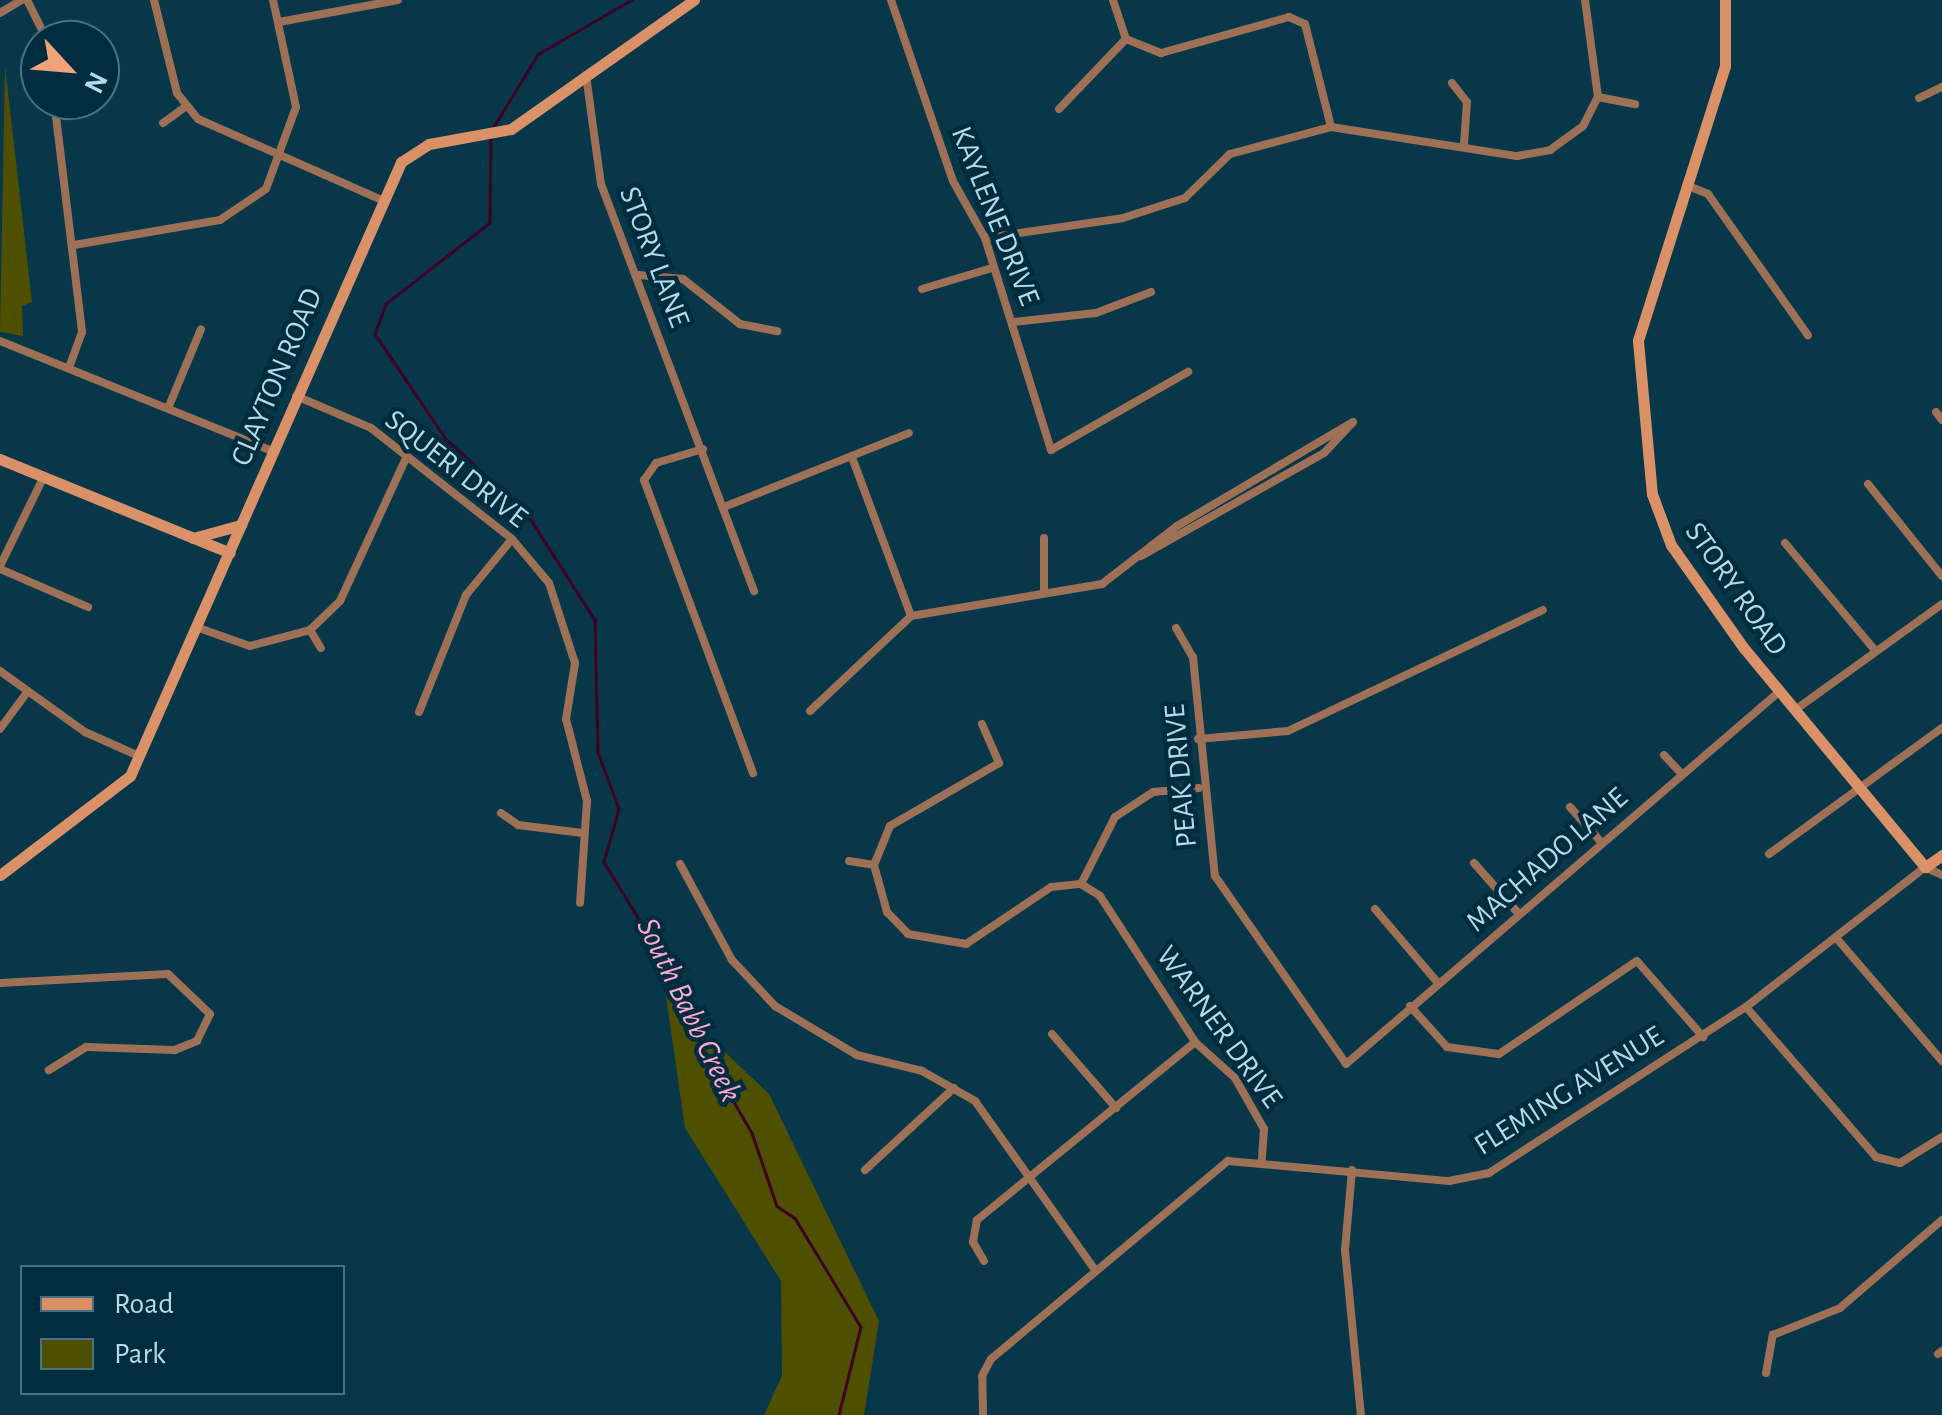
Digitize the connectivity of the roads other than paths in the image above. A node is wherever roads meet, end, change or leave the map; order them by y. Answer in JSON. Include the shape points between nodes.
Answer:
{"nodes":[{"id":1,"x":24,"y":0,"type":"edge"},
{"id":2,"x":154,"y":0,"type":"edge"},
{"id":3,"x":274,"y":0,"type":"edge"},
{"id":4,"x":398,"y":0,"type":"edge"},
{"id":5,"x":694,"y":0,"type":"edge"},
{"id":6,"x":891,"y":0,"type":"edge"},
{"id":7,"x":1113,"y":0,"type":"edge"},
{"id":8,"x":1585,"y":0,"type":"edge"},
{"id":9,"x":1725,"y":0,"type":"edge"},
{"id":10,"x":377,"y":2,"type":"edge"},
{"id":11,"x":0,"y":13,"type":"edge"},
{"id":12,"x":279,"y":22,"type":"junction"},
{"id":13,"x":1126,"y":38,"type":"junction"},
{"id":14,"x":586,"y":76,"type":"junction"},
{"id":15,"x":1452,"y":83,"type":"dead end"},
{"id":16,"x":1942,"y":87,"type":"edge"},
{"id":17,"x":1598,"y":97,"type":"junction"},
{"id":18,"x":1920,"y":98,"type":"dead end"},
{"id":19,"x":1635,"y":104,"type":"dead end"},
{"id":20,"x":186,"y":106,"type":"junction"},
{"id":21,"x":1059,"y":108,"type":"dead end"},
{"id":22,"x":57,"y":120,"type":"edge"},
{"id":23,"x":163,"y":123,"type":"dead end"},
{"id":24,"x":1330,"y":127,"type":"junction"},
{"id":25,"x":1464,"y":144,"type":"junction"},
{"id":26,"x":281,"y":159,"type":"junction"},
{"id":27,"x":1686,"y":185,"type":"junction"},
{"id":28,"x":379,"y":200,"type":"junction"},
{"id":29,"x":985,"y":238,"type":"junction"},
{"id":30,"x":74,"y":245,"type":"junction"},
{"id":31,"x":992,"y":268,"type":"junction"},
{"id":32,"x":640,"y":275,"type":"junction"},
{"id":33,"x":922,"y":289,"type":"dead end"},
{"id":34,"x":1150,"y":292,"type":"dead end"},
{"id":35,"x":1014,"y":322,"type":"junction"},
{"id":36,"x":201,"y":329,"type":"dead end"},
{"id":37,"x":777,"y":332,"type":"dead end"},
{"id":38,"x":1808,"y":336,"type":"dead end"},
{"id":39,"x":0,"y":341,"type":"edge"},
{"id":40,"x":70,"y":365,"type":"junction"},
{"id":41,"x":1188,"y":372,"type":"dead end"},
{"id":42,"x":296,"y":396,"type":"junction"},
{"id":43,"x":169,"y":406,"type":"junction"},
{"id":44,"x":909,"y":433,"type":"dead end"},
{"id":45,"x":703,"y":449,"type":"junction"},
{"id":46,"x":272,"y":451,"type":"junction"},
{"id":47,"x":407,"y":456,"type":"junction"},
{"id":48,"x":0,"y":459,"type":"edge"},
{"id":49,"x":853,"y":460,"type":"junction"},
{"id":50,"x":44,"y":476,"type":"junction"},
{"id":51,"x":1868,"y":484,"type":"dead end"},
{"id":52,"x":724,"y":507,"type":"junction"},
{"id":53,"x":241,"y":525,"type":"junction"},
{"id":54,"x":193,"y":538,"type":"junction"},
{"id":55,"x":1044,"y":538,"type":"dead end"},
{"id":56,"x":512,"y":539,"type":"junction"},
{"id":57,"x":1785,"y":542,"type":"dead end"},
{"id":58,"x":230,"y":553,"type":"junction"},
{"id":59,"x":1140,"y":556,"type":"junction"},
{"id":60,"x":0,"y":567,"type":"edge"},
{"id":61,"x":1942,"y":576,"type":"edge"},
{"id":62,"x":754,"y":590,"type":"dead end"},
{"id":63,"x":1044,"y":594,"type":"junction"},
{"id":64,"x":1942,"y":604,"type":"edge"},
{"id":65,"x":88,"y":606,"type":"dead end"},
{"id":66,"x":1543,"y":610,"type":"dead end"},
{"id":67,"x":911,"y":616,"type":"junction"},
{"id":68,"x":196,"y":627,"type":"junction"},
{"id":69,"x":1176,"y":628,"type":"dead end"},
{"id":70,"x":310,"y":630,"type":"junction"},
{"id":71,"x":321,"y":648,"type":"dead end"},
{"id":72,"x":1873,"y":648,"type":"junction"},
{"id":73,"x":0,"y":671,"type":"edge"},
{"id":74,"x":28,"y":691,"type":"junction"},
{"id":75,"x":1779,"y":692,"type":"junction"},
{"id":76,"x":1795,"y":710,"type":"junction"},
{"id":77,"x":810,"y":711,"type":"dead end"},
{"id":78,"x":419,"y":712,"type":"dead end"},
{"id":79,"x":982,"y":724,"type":"dead end"},
{"id":80,"x":1942,"y":728,"type":"edge"},
{"id":81,"x":0,"y":729,"type":"edge"},
{"id":82,"x":1198,"y":739,"type":"junction"},
{"id":83,"x":1664,"y":754,"type":"dead end"},
{"id":84,"x":139,"y":756,"type":"junction"},
{"id":85,"x":753,"y":773,"type":"dead end"},
{"id":86,"x":1682,"y":774,"type":"junction"},
{"id":87,"x":1199,"y":788,"type":"junction"},
{"id":88,"x":1862,"y":791,"type":"junction"},
{"id":89,"x":1570,"y":807,"type":"dead end"},
{"id":90,"x":500,"y":813,"type":"dead end"},
{"id":91,"x":583,"y":833,"type":"junction"},
{"id":92,"x":1601,"y":842,"type":"junction"},
{"id":93,"x":1770,"y":854,"type":"dead end"},
{"id":94,"x":1942,"y":855,"type":"edge"},
{"id":95,"x":848,"y":861,"type":"dead end"},
{"id":96,"x":680,"y":864,"type":"dead end"},
{"id":97,"x":1474,"y":864,"type":"dead end"},
{"id":98,"x":874,"y":865,"type":"junction"},
{"id":99,"x":1925,"y":868,"type":"junction"},
{"id":100,"x":0,"y":875,"type":"edge"},
{"id":101,"x":1942,"y":875,"type":"edge"},
{"id":102,"x":1080,"y":884,"type":"junction"},
{"id":103,"x":580,"y":903,"type":"dead end"},
{"id":104,"x":1374,"y":908,"type":"dead end"},
{"id":105,"x":1519,"y":914,"type":"junction"},
{"id":106,"x":1838,"y":940,"type":"junction"},
{"id":107,"x":0,"y":983,"type":"edge"},
{"id":108,"x":1438,"y":983,"type":"junction"},
{"id":109,"x":1410,"y":1006,"type":"junction"},
{"id":110,"x":1746,"y":1007,"type":"junction"},
{"id":111,"x":1052,"y":1034,"type":"dead end"},
{"id":112,"x":1703,"y":1037,"type":"junction"},
{"id":113,"x":1195,"y":1042,"type":"junction"},
{"id":114,"x":1942,"y":1062,"type":"edge"},
{"id":115,"x":1346,"y":1064,"type":"joint"},
{"id":116,"x":49,"y":1070,"type":"dead end"},
{"id":117,"x":954,"y":1088,"type":"junction"},
{"id":118,"x":1116,"y":1108,"type":"junction"},
{"id":119,"x":1942,"y":1137,"type":"edge"},
{"id":120,"x":1262,"y":1160,"type":"junction"},
{"id":121,"x":865,"y":1170,"type":"dead end"},
{"id":122,"x":1352,"y":1170,"type":"junction"},
{"id":123,"x":1031,"y":1177,"type":"junction"},
{"id":124,"x":1942,"y":1220,"type":"edge"},
{"id":125,"x":984,"y":1260,"type":"dead end"},
{"id":126,"x":1095,"y":1270,"type":"junction"},
{"id":127,"x":1766,"y":1373,"type":"dead end"},
{"id":128,"x":984,"y":1415,"type":"edge"},
{"id":129,"x":1361,"y":1415,"type":"edge"}],
"edges":[{"from":1,"to":11,"type":"street"},
{"from":2,"to":20,"type":"street"},
{"from":3,"to":12,"type":"street"},
{"from":4,"to":10,"type":"street"},
{"from":5,"to":14,"type":"street","name":"CLAYTON ROAD"},
{"from":6,"to":29,"type":"street","name":"KAYLENE DRIVE","via":[[954,180]]},
{"from":7,"to":13,"type":"street"},
{"from":8,"to":17,"type":"street"},
{"from":9,"to":27,"type":"street","name":"STORY ROAD","via":[[1726,66]]},
{"from":10,"to":12,"type":"street"},
{"from":12,"to":26,"type":"street","via":[[296,106]]},
{"from":13,"to":21,"type":"street"},
{"from":13,"to":24,"type":"street","via":[[1160,53],[1289,17],[1305,24]]},
{"from":14,"to":28,"type":"street","name":"CLAYTON ROAD","via":[[494,134],[414,150]]},
{"from":14,"to":32,"type":"street","name":"STORY LANE","via":[[601,184]]},
{"from":15,"to":25,"type":"street","via":[[1467,102]]},
{"from":16,"to":18,"type":"street"},
{"from":17,"to":19,"type":"street"},
{"from":17,"to":25,"type":"street","via":[[1584,126],[1550,150],[1517,156]]},
{"from":20,"to":23,"type":"street"},
{"from":20,"to":26,"type":"street","via":[[224,136]]},
{"from":22,"to":30,"type":"street"},
{"from":24,"to":25,"type":"street"},
{"from":24,"to":29,"type":"street","via":[[1230,154],[1185,198],[1124,218]]},
{"from":26,"to":28,"type":"street"},
{"from":26,"to":30,"type":"street","via":[[240,212]]},
{"from":27,"to":38,"type":"street","via":[[1714,201]]},
{"from":27,"to":75,"type":"street","name":"STORY ROAD","via":[[1638,341],[1643,456],[1671,544]]},
{"from":28,"to":42,"type":"street","name":"CLAYTON ROAD"},
{"from":29,"to":31,"type":"street","name":"KAYLENE DRIVE"},
{"from":30,"to":40,"type":"street","via":[[82,332]]},
{"from":31,"to":33,"type":"street"},
{"from":31,"to":35,"type":"street","name":"KAYLENE DRIVE"},
{"from":32,"to":37,"type":"street","via":[[666,272],[740,324]]},
{"from":32,"to":45,"type":"street","name":"STORY LANE"},
{"from":34,"to":35,"type":"street","via":[[1096,313]]},
{"from":35,"to":41,"type":"street","name":"KAYLENE DRIVE","via":[[1021,372],[1052,450]]},
{"from":36,"to":43,"type":"street"},
{"from":39,"to":40,"type":"street"},
{"from":40,"to":43,"type":"street"},
{"from":42,"to":46,"type":"street","name":"CLAYTON ROAD"},
{"from":42,"to":47,"type":"street","name":"SQUERI DRIVE","via":[[371,428]]},
{"from":43,"to":46,"type":"street"},
{"from":44,"to":49,"type":"street"},
{"from":45,"to":52,"type":"street","name":"STORY LANE"},
{"from":45,"to":85,"type":"street","via":[[656,463],[644,480]]},
{"from":46,"to":53,"type":"street","name":"CLAYTON ROAD"},
{"from":47,"to":56,"type":"street","name":"SQUERI DRIVE"},
{"from":47,"to":70,"type":"street","via":[[340,601]]},
{"from":48,"to":50,"type":"street"},
{"from":49,"to":52,"type":"street"},
{"from":49,"to":67,"type":"street"},
{"from":50,"to":54,"type":"street"},
{"from":50,"to":60,"type":"street"},
{"from":51,"to":61,"type":"street"},
{"from":52,"to":62,"type":"street","name":"STORY LANE"},
{"from":53,"to":54,"type":"street"},
{"from":53,"to":58,"type":"street","name":"CLAYTON ROAD"},
{"from":54,"to":58,"type":"street"},
{"from":55,"to":63,"type":"street"},
{"from":56,"to":78,"type":"street","via":[[466,595]]},
{"from":56,"to":91,"type":"street","name":"SQUERI DRIVE","via":[[564,614],[574,663],[566,719],[587,801]]},
{"from":57,"to":72,"type":"street"},
{"from":58,"to":68,"type":"street","name":"CLAYTON ROAD"},
{"from":59,"to":59,"type":"street","via":[[1324,453],[1352,422],[1177,526]]},
{"from":59,"to":63,"type":"street","via":[[1102,584]]},
{"from":60,"to":65,"type":"street"},
{"from":63,"to":67,"type":"street"},
{"from":64,"to":72,"type":"street"},
{"from":66,"to":82,"type":"street","via":[[1288,731]]},
{"from":67,"to":77,"type":"street"},
{"from":68,"to":70,"type":"street","via":[[250,646]]},
{"from":68,"to":84,"type":"street","name":"CLAYTON ROAD"},
{"from":69,"to":82,"type":"street","name":"PEAK DRIVE","via":[[1192,658]]},
{"from":70,"to":71,"type":"street"},
{"from":72,"to":76,"type":"street"},
{"from":73,"to":74,"type":"street"},
{"from":74,"to":81,"type":"street"},
{"from":74,"to":84,"type":"street"},
{"from":75,"to":76,"type":"street","name":"STORY ROAD"},
{"from":75,"to":86,"type":"street","name":"MACHADO LANE"},
{"from":76,"to":88,"type":"street","name":"STORY ROAD"},
{"from":79,"to":98,"type":"street","via":[[999,763],[909,809]]},
{"from":80,"to":88,"type":"street"},
{"from":82,"to":87,"type":"street","name":"PEAK DRIVE"},
{"from":83,"to":86,"type":"street"},
{"from":84,"to":100,"type":"street","name":"CLAYTON ROAD","via":[[100,806]]},
{"from":86,"to":92,"type":"street","name":"MACHADO LANE"},
{"from":87,"to":102,"type":"street","via":[[1153,792],[1115,817]]},
{"from":87,"to":115,"type":"street","name":"PEAK DRIVE","via":[[1215,876]]},
{"from":88,"to":93,"type":"street"},
{"from":88,"to":99,"type":"street","name":"STORY ROAD"},
{"from":89,"to":92,"type":"street"},
{"from":90,"to":91,"type":"street","via":[[518,825]]},
{"from":91,"to":103,"type":"street","name":"SQUERI DRIVE"},
{"from":92,"to":105,"type":"street","name":"MACHADO LANE"},
{"from":94,"to":99,"type":"street","name":"FLEMING AVENUE"},
{"from":95,"to":98,"type":"street"},
{"from":96,"to":117,"type":"street","via":[[732,960],[775,1006],[857,1056]]},
{"from":97,"to":105,"type":"street"},
{"from":98,"to":102,"type":"street","via":[[887,912],[908,934],[939,945],[966,944],[1050,888]]},
{"from":99,"to":101,"type":"street"},
{"from":99,"to":106,"type":"street","name":"FLEMING AVENUE"},
{"from":102,"to":113,"type":"street","name":"WARNER DRIVE","via":[[1100,896]]},
{"from":104,"to":108,"type":"street"},
{"from":105,"to":108,"type":"street","name":"MACHADO LANE"},
{"from":106,"to":110,"type":"street","name":"FLEMING AVENUE"},
{"from":106,"to":114,"type":"street"},
{"from":107,"to":116,"type":"street","via":[[168,974],[210,1014],[198,1041],[175,1050],[86,1048]]},
{"from":108,"to":109,"type":"street","name":"MACHADO LANE"},
{"from":109,"to":112,"type":"street","via":[[1447,1046],[1481,1058],[1517,1044],[1625,964],[1646,968]]},
{"from":109,"to":115,"type":"street","name":"MACHADO LANE"},
{"from":110,"to":112,"type":"street","name":"FLEMING AVENUE"},
{"from":110,"to":119,"type":"street","via":[[1876,1157],[1900,1163]]},
{"from":111,"to":118,"type":"street"},
{"from":112,"to":122,"type":"street","name":"FLEMING AVENUE","via":[[1489,1174],[1449,1181]]},
{"from":113,"to":118,"type":"street"},
{"from":113,"to":120,"type":"street","name":"WARNER DRIVE","via":[[1235,1078],[1264,1128]]},
{"from":117,"to":121,"type":"street"},
{"from":117,"to":123,"type":"street","via":[[975,1100]]},
{"from":118,"to":123,"type":"street"},
{"from":120,"to":122,"type":"street","name":"FLEMING AVENUE"},
{"from":120,"to":126,"type":"street","name":"FLEMING AVENUE","via":[[1228,1161]]},
{"from":122,"to":129,"type":"street","via":[[1345,1250]]},
{"from":123,"to":125,"type":"street","via":[[971,1229]]},
{"from":123,"to":126,"type":"street"},
{"from":124,"to":127,"type":"street","via":[[1840,1308],[1772,1335]]},
{"from":126,"to":128,"type":"street","name":"FLEMING AVENUE","via":[[991,1359],[982,1376]]}]}
